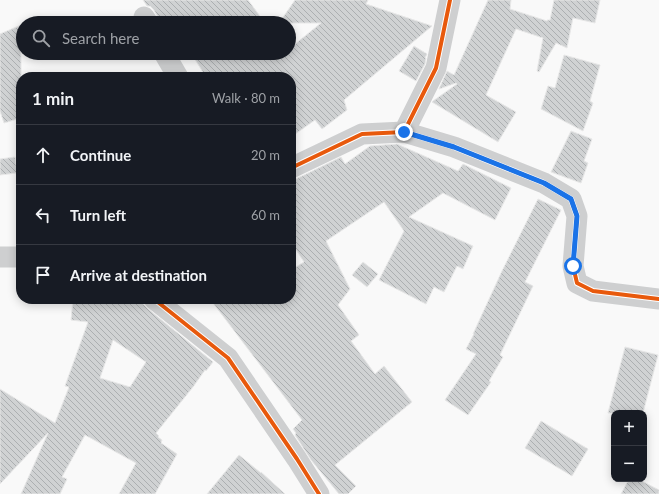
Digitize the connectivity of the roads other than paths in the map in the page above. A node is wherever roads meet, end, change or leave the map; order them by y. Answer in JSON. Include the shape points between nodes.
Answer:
{"nodes":[{"id":1,"x":450,"y":0,"type":"edge"},
{"id":2,"x":168,"y":60,"type":"edge"},
{"id":3,"x":175,"y":72,"type":"edge"},
{"id":4,"x":404,"y":132,"type":"junction"},
{"id":5,"x":296,"y":166,"type":"edge"},
{"id":6,"x":0,"y":257,"type":"edge"},
{"id":7,"x":16,"y":259,"type":"edge"},
{"id":8,"x":16,"y":259,"type":"edge"},
{"id":9,"x":0,"y":260,"type":"edge"},
{"id":10,"x":659,"y":299,"type":"edge"},
{"id":11,"x":160,"y":304,"type":"edge"},
{"id":12,"x":319,"y":494,"type":"edge"}],
"edges":[{"from":1,"to":4,"type":"street","via":[[436,68]]},
{"from":2,"to":3,"type":"street"},
{"from":4,"to":5,"type":"street","via":[[362,134]]},
{"from":4,"to":10,"type":"street","via":[[454,147],[544,183],[571,199],[577,216],[573,266],[577,283],[594,291]]},
{"from":6,"to":7,"type":"street"},
{"from":8,"to":9,"type":"street"},
{"from":11,"to":12,"type":"street","via":[[228,358]]}]}
